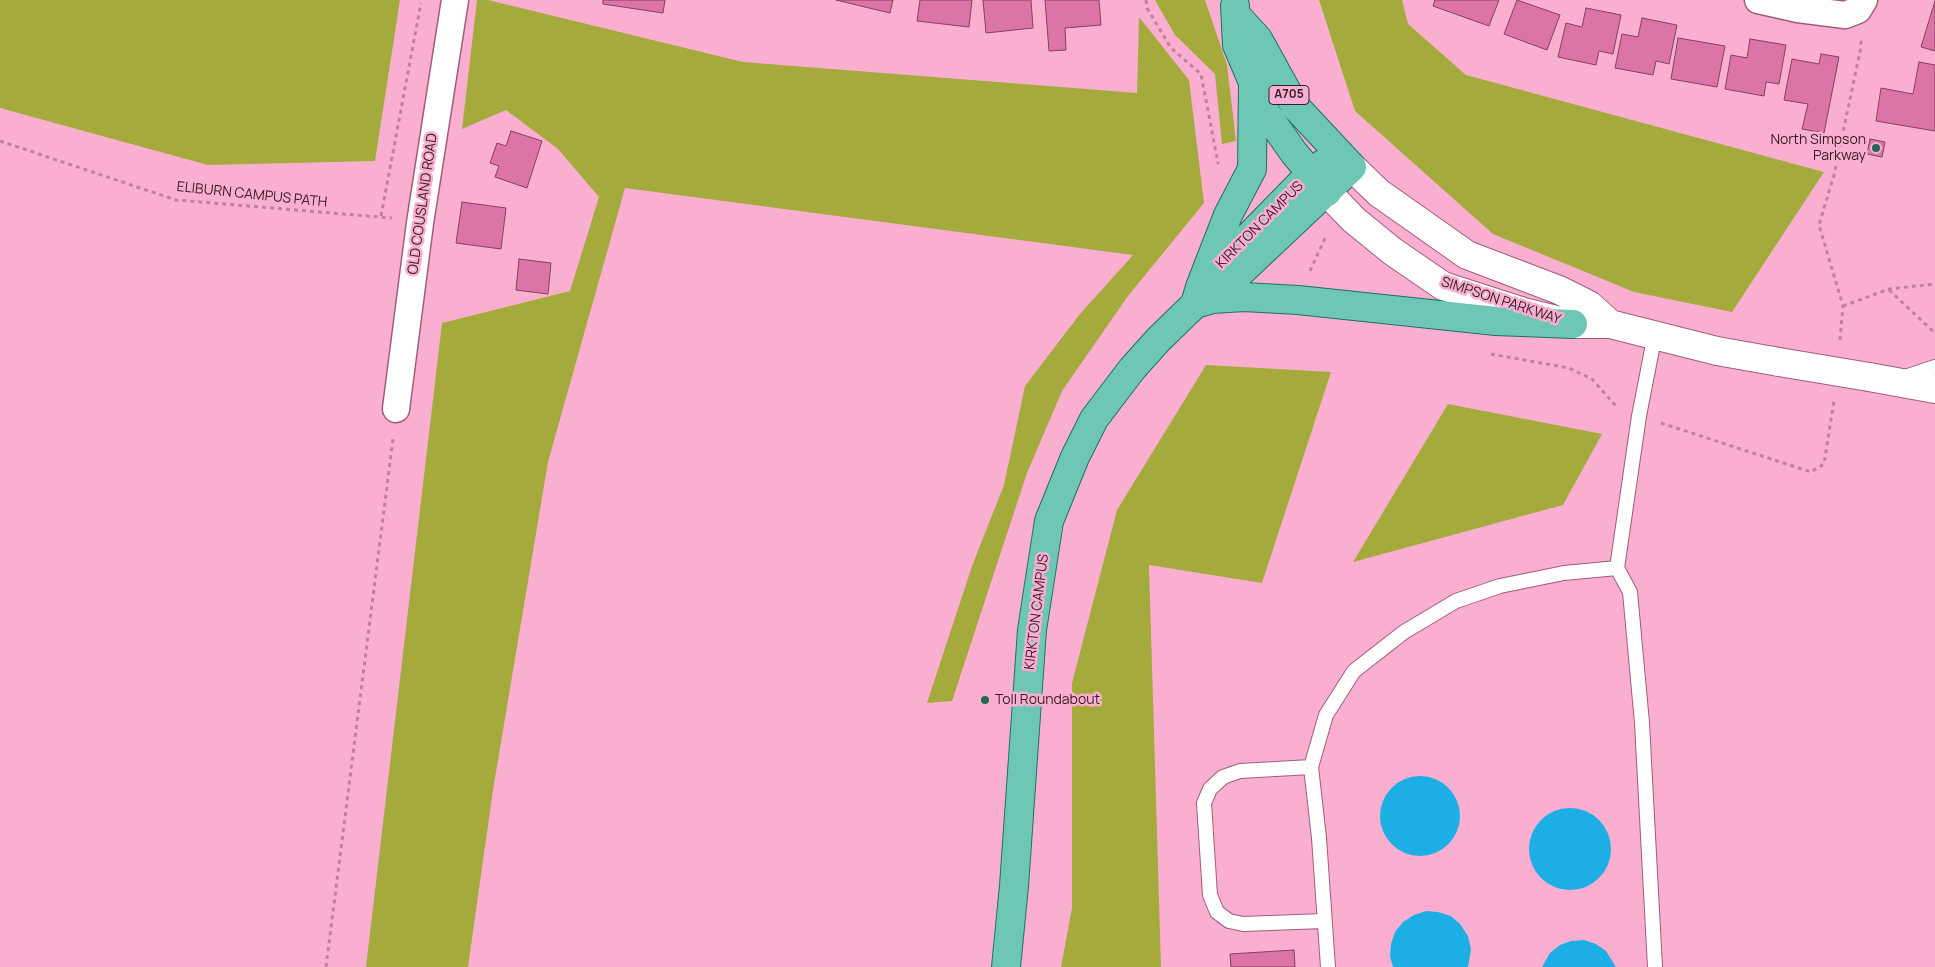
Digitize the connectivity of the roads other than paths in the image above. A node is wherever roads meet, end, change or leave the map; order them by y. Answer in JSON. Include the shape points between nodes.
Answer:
{"nodes":[{"id":1,"x":455,"y":0,"type":"edge"},
{"id":2,"x":1758,"y":0,"type":"edge"},
{"id":3,"x":1861,"y":5,"type":"edge"},
{"id":4,"x":1235,"y":8,"type":"edge"},
{"id":5,"x":1253,"y":82,"type":"junction"},
{"id":6,"x":1344,"y":160,"type":"junction"},
{"id":7,"x":1319,"y":183,"type":"junction"},
{"id":8,"x":1202,"y":297,"type":"junction"},
{"id":9,"x":1572,"y":324,"type":"junction"},
{"id":10,"x":1610,"y":324,"type":"junction"},
{"id":11,"x":1655,"y":334,"type":"junction"},
{"id":12,"x":1935,"y":367,"type":"edge"},
{"id":13,"x":1881,"y":379,"type":"junction"},
{"id":14,"x":1935,"y":389,"type":"edge"},
{"id":15,"x":396,"y":409,"type":"road end"},
{"id":16,"x":1618,"y":568,"type":"junction"},
{"id":17,"x":1311,"y":767,"type":"junction"},
{"id":18,"x":1324,"y":921,"type":"junction"},
{"id":19,"x":1006,"y":967,"type":"edge"},
{"id":20,"x":1328,"y":967,"type":"edge"},
{"id":21,"x":1655,"y":967,"type":"edge"}],
"edges":[{"from":1,"to":15,"type":"street","name":"OLD COUSLAND ROAD","via":[[420,223]]},
{"from":2,"to":3,"type":"street","via":[[1845,15]]},
{"from":4,"to":5,"type":"main road","name":"SIMPSON PARKWAY","number":"A705","via":[[1237,44]]},
{"from":4,"to":6,"type":"main road","name":"SIMPSON PARKWAY","number":"A705","via":[[1258,39],[1295,106]]},
{"from":5,"to":7,"type":"main road","name":"SIMPSON PARKWAY","number":"A705","via":[[1266,113]]},
{"from":5,"to":8,"type":"main road","number":"A705","via":[[1252,169],[1228,216]]},
{"from":6,"to":7,"type":"main road","name":"KIRKTON CAMPUS","number":"A705"},
{"from":6,"to":10,"type":"main road","name":"SIMPSON PARKWAY","via":[[1379,193],[1467,255],[1590,305]]},
{"from":7,"to":8,"type":"main road","name":"KIRKTON CAMPUS","number":"A705"},
{"from":7,"to":9,"type":"main road","name":"SIMPSON PARKWAY","via":[[1354,220],[1443,286]]},
{"from":8,"to":9,"type":"main road","via":[[1298,300],[1496,321]]},
{"from":8,"to":19,"type":"main road","name":"KIRKTON CAMPUS","number":"A705","via":[[1132,369],[1094,419],[1048,521],[1032,630]]},
{"from":9,"to":10,"type":"main road","name":"SIMPSON PARKWAY"},
{"from":10,"to":11,"type":"main road","name":"SIMPSON PARKWAY"},
{"from":11,"to":13,"type":"main road","name":"SIMPSON PARKWAY","bridge":true,"via":[[1716,351]]},
{"from":11,"to":16,"type":"lane","via":[[1639,416]]},
{"from":12,"to":13,"type":"lane"},
{"from":13,"to":14,"type":"main road","name":"SIMPSON PARKWAY"},
{"from":16,"to":17,"type":"lane","via":[[1564,573],[1500,586],[1456,601],[1404,632],[1354,670],[1326,715]]},
{"from":16,"to":21,"type":"lane","via":[[1630,592],[1642,723]]},
{"from":17,"to":18,"type":"lane"},
{"from":17,"to":18,"type":"lane","via":[[1240,771],[1223,777],[1210,789],[1204,804],[1210,895],[1216,912],[1243,924]]},
{"from":18,"to":20,"type":"lane"}]}
